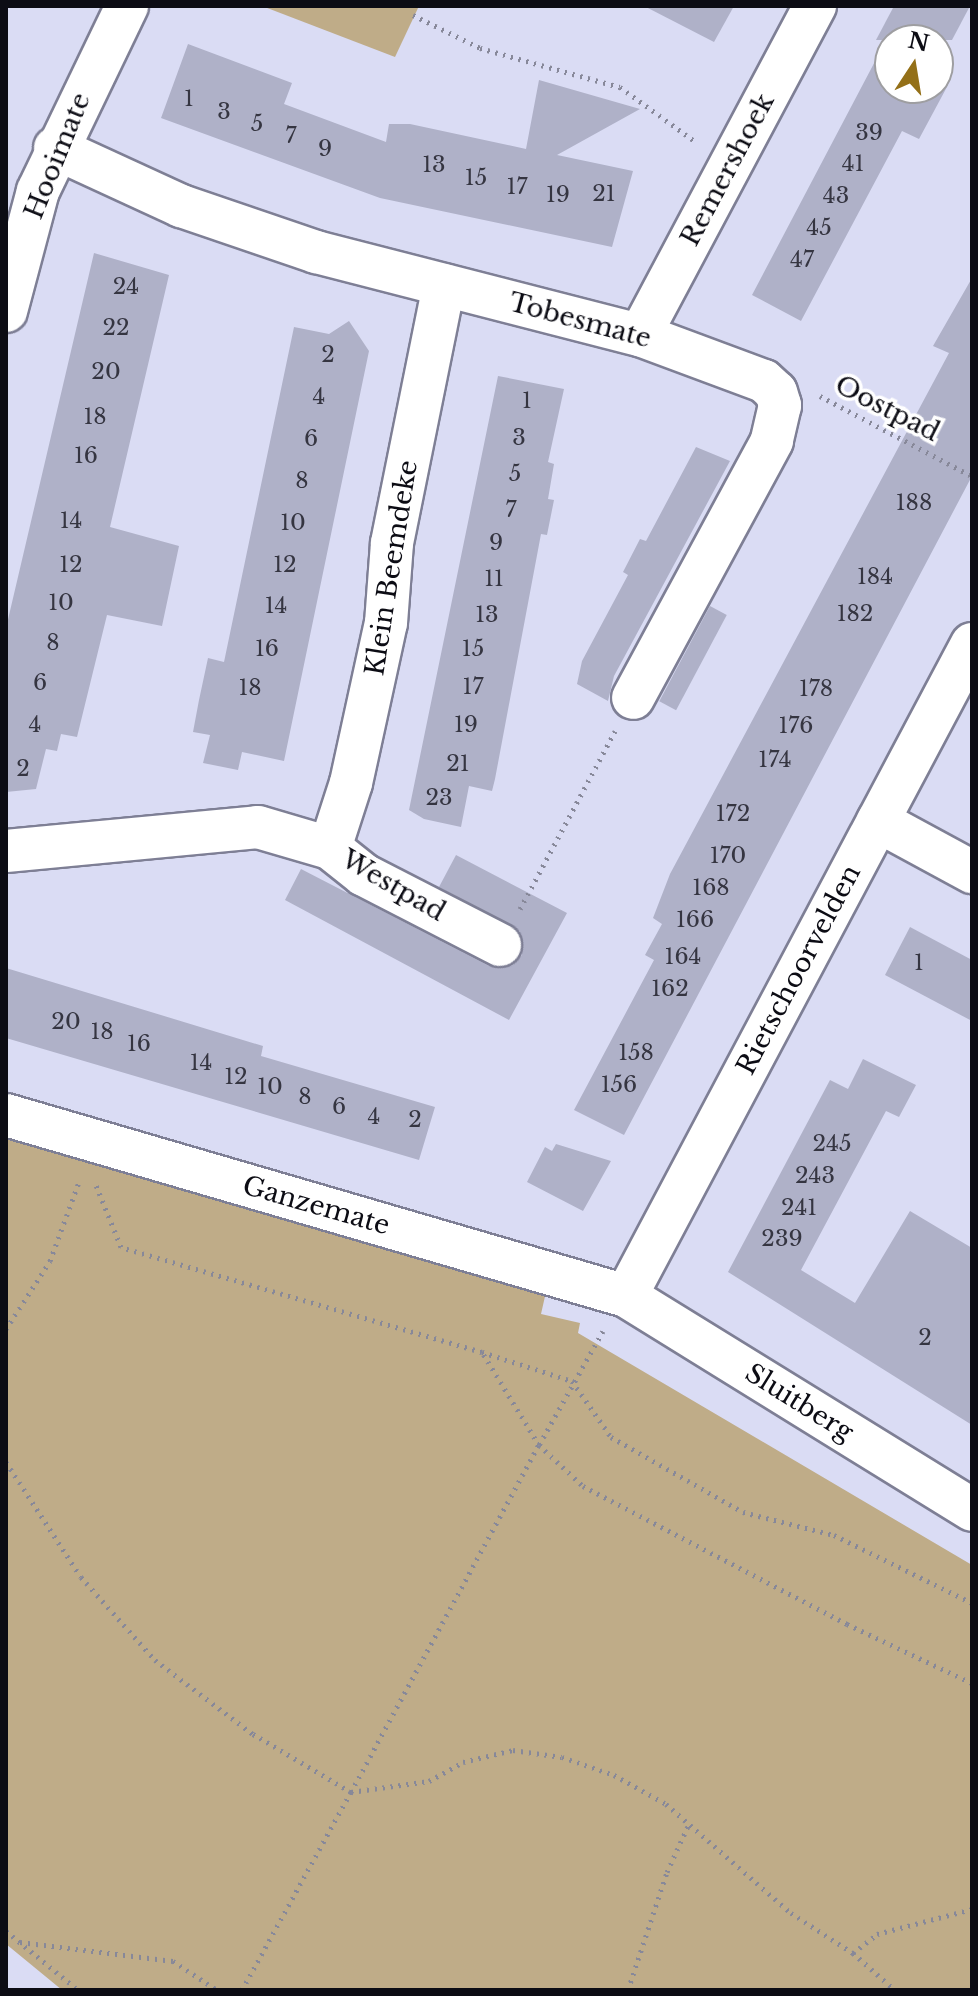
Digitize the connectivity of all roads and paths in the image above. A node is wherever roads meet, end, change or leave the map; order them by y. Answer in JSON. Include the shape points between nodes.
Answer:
{"nodes":[{"id":1,"x":127,"y":6,"type":"edge"},
{"id":2,"x":815,"y":6,"type":"edge"},
{"id":3,"x":413,"y":15,"type":"dead end"},
{"id":4,"x":55,"y":148,"type":"junction"},
{"id":5,"x":730,"y":166,"type":"junction"},
{"id":6,"x":444,"y":285,"type":"junction"},
{"id":7,"x":6,"y":311,"type":"edge"},
{"id":8,"x":640,"y":335,"type":"junction"},
{"id":9,"x":780,"y":405,"type":"junction"},
{"id":10,"x":972,"y":476,"type":"edge"},
{"id":11,"x":972,"y":644,"type":"edge"},
{"id":12,"x":633,"y":698,"type":"joint"},
{"id":13,"x":878,"y":821,"type":"junction"},
{"id":14,"x":330,"y":848,"type":"junction"},
{"id":15,"x":6,"y":851,"type":"edge"},
{"id":16,"x":972,"y":872,"type":"edge"},
{"id":17,"x":500,"y":945,"type":"joint"},
{"id":18,"x":6,"y":1115,"type":"edge"},
{"id":19,"x":626,"y":1296,"type":"junction"},
{"id":20,"x":6,"y":1329,"type":"edge"},
{"id":21,"x":482,"y":1352,"type":"junction"},
{"id":22,"x":572,"y":1381,"type":"junction"},
{"id":23,"x":539,"y":1445,"type":"junction"},
{"id":24,"x":6,"y":1462,"type":"edge"},
{"id":25,"x":972,"y":1510,"type":"edge"},
{"id":26,"x":972,"y":1603,"type":"edge"},
{"id":27,"x":972,"y":1683,"type":"edge"},
{"id":28,"x":351,"y":1792,"type":"junction"},
{"id":29,"x":689,"y":1824,"type":"junction"},
{"id":30,"x":972,"y":1909,"type":"edge"},
{"id":31,"x":6,"y":1931,"type":"edge"},
{"id":32,"x":20,"y":1942,"type":"junction"},
{"id":33,"x":853,"y":1953,"type":"junction"},
{"id":34,"x":78,"y":1990,"type":"edge"},
{"id":35,"x":217,"y":1990,"type":"edge"},
{"id":36,"x":242,"y":1990,"type":"edge"},
{"id":37,"x":628,"y":1990,"type":"edge"},
{"id":38,"x":895,"y":1990,"type":"edge"}],
"edges":[{"from":1,"to":4,"type":"street","name":"Hooimate"},
{"from":2,"to":5,"type":"street","name":"Remershoek"},
{"from":3,"to":5,"type":"path","via":[[480,48],[620,87]]},
{"from":4,"to":6,"type":"street","name":"Tobesmate","via":[[181,206],[316,252]]},
{"from":4,"to":7,"type":"street","name":"Hooimate"},
{"from":5,"to":8,"type":"street","name":"Remershoek"},
{"from":6,"to":8,"type":"street","name":"Tobesmate"},
{"from":6,"to":14,"type":"street","name":"Klein Beemdeke","via":[[392,543],[386,623],[351,783]]},
{"from":8,"to":9,"type":"street","name":"Tobesmate","via":[[764,381]]},
{"from":9,"to":10,"type":"path","name":"Oostpad","via":[[818,395]]},
{"from":9,"to":12,"type":"street","via":[[772,441]]},
{"from":11,"to":13,"type":"street","name":"Rietschoorvelden"},
{"from":12,"to":17,"type":"path"},
{"from":13,"to":16,"type":"street"},
{"from":13,"to":19,"type":"street","name":"Rietschoorvelden"},
{"from":14,"to":15,"type":"street","name":"Westpad","via":[[258,827]]},
{"from":14,"to":17,"type":"street","name":"Westpad","via":[[364,875]]},
{"from":18,"to":19,"type":"street","name":"Ganzemate"},
{"from":19,"to":22,"type":"path"},
{"from":19,"to":25,"type":"street","name":"Sluitberg"},
{"from":20,"to":21,"type":"path","via":[[50,1261],[72,1211],[82,1169],[104,1200],[121,1247]]},
{"from":21,"to":22,"type":"path"},
{"from":21,"to":23,"type":"path"},
{"from":22,"to":23,"type":"path"},
{"from":22,"to":26,"type":"path","via":[[611,1437],[743,1512],[834,1535]]},
{"from":23,"to":27,"type":"path","via":[[583,1486]]},
{"from":23,"to":28,"type":"path"},
{"from":24,"to":28,"type":"path","via":[[81,1577],[155,1660],[253,1734]]},
{"from":28,"to":29,"type":"path","via":[[429,1781],[463,1762],[513,1750],[562,1757],[614,1775],[666,1804]]},
{"from":28,"to":36,"type":"path"},
{"from":29,"to":33,"type":"path","via":[[791,1913]]},
{"from":29,"to":37,"type":"path","via":[[667,1872]]},
{"from":30,"to":33,"type":"path","via":[[877,1934]]},
{"from":31,"to":32,"type":"path"},
{"from":32,"to":34,"type":"path"},
{"from":32,"to":35,"type":"path","via":[[173,1961]]},
{"from":33,"to":38,"type":"path"}]}
